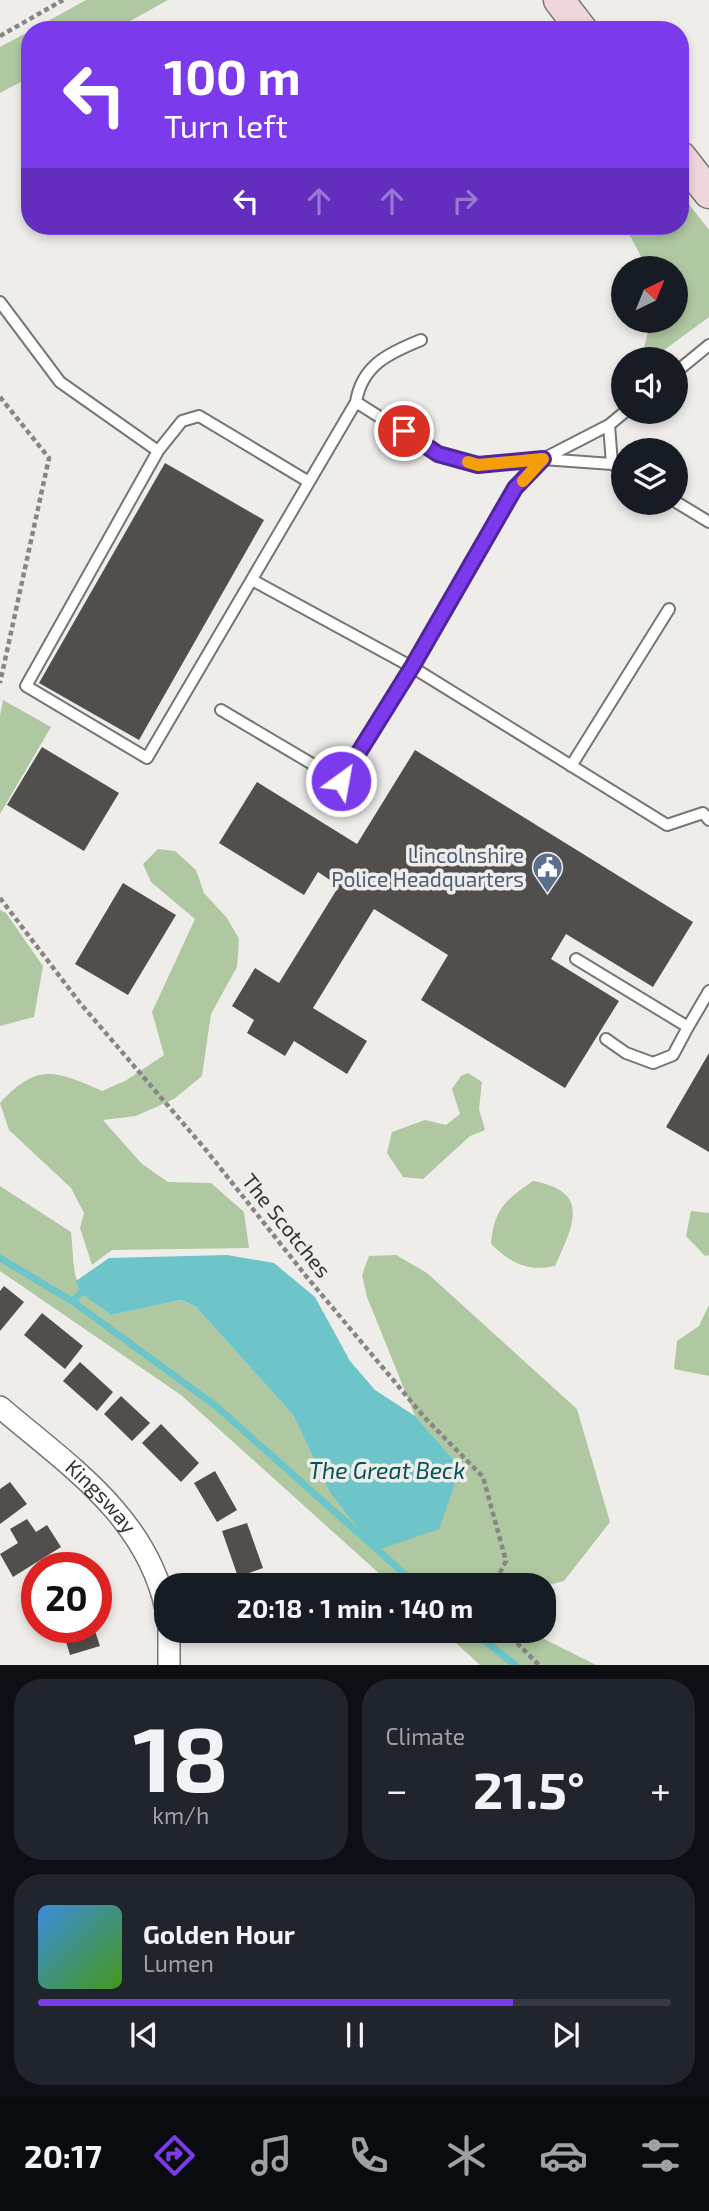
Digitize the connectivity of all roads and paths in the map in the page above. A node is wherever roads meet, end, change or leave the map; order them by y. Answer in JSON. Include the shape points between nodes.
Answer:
{"nodes":[{"id":1,"x":62,"y":0,"type":"edge"},
{"id":2,"x":559,"y":0,"type":"edge"},
{"id":3,"x":26,"y":21,"type":"edge"},
{"id":4,"x":575,"y":21,"type":"edge"},
{"id":5,"x":21,"y":24,"type":"edge"},
{"id":6,"x":0,"y":36,"type":"edge"},
{"id":7,"x":689,"y":167,"type":"edge"},
{"id":8,"x":709,"y":193,"type":"edge"},
{"id":9,"x":0,"y":302,"type":"edge"},
{"id":10,"x":421,"y":340,"type":"dead end"},
{"id":11,"x":709,"y":345,"type":"edge"},
{"id":12,"x":688,"y":362,"type":"edge"},
{"id":13,"x":0,"y":397,"type":"edge"},
{"id":14,"x":356,"y":402,"type":"junction"},
{"id":15,"x":609,"y":425,"type":"joint"},
{"id":16,"x":158,"y":451,"type":"junction"},
{"id":17,"x":611,"y":451,"type":"edge"},
{"id":18,"x":543,"y":459,"type":"junction"},
{"id":19,"x":611,"y":464,"type":"edge"},
{"id":20,"x":309,"y":482,"type":"junction"},
{"id":21,"x":688,"y":509,"type":"edge"},
{"id":22,"x":709,"y":522,"type":"edge"},
{"id":23,"x":252,"y":580,"type":"junction"},
{"id":24,"x":669,"y":609,"type":"dead end"},
{"id":25,"x":412,"y":667,"type":"junction"},
{"id":26,"x":0,"y":683,"type":"edge"},
{"id":27,"x":221,"y":710,"type":"dead end"},
{"id":28,"x":571,"y":766,"type":"junction"},
{"id":29,"x":707,"y":813,"type":"edge"},
{"id":30,"x":0,"y":898,"type":"edge"},
{"id":31,"x":576,"y":959,"type":"dead end"},
{"id":32,"x":709,"y":991,"type":"edge"},
{"id":33,"x":688,"y":1027,"type":"junction"},
{"id":34,"x":606,"y":1039,"type":"dead end"},
{"id":35,"x":0,"y":1407,"type":"edge"},
{"id":36,"x":155,"y":1573,"type":"edge"},
{"id":37,"x":500,"y":1573,"type":"edge"},
{"id":38,"x":169,"y":1643,"type":"edge"},
{"id":39,"x":517,"y":1643,"type":"edge"},
{"id":40,"x":169,"y":1665,"type":"edge"},
{"id":41,"x":539,"y":1665,"type":"edge"}],
"edges":[{"from":1,"to":3,"type":"path"},
{"from":2,"to":4,"type":"street"},
{"from":5,"to":6,"type":"path"},
{"from":7,"to":8,"type":"street"},
{"from":9,"to":16,"type":"lane","via":[[60,382]]},
{"from":10,"to":14,"type":"lane","via":[[386,354],[359,383]]},
{"from":11,"to":12,"type":"lane"},
{"from":13,"to":26,"type":"path","via":[[49,458]]},
{"from":14,"to":18,"type":"lane","via":[[438,454],[478,465]]},
{"from":14,"to":20,"type":"lane"},
{"from":15,"to":17,"type":"lane"},
{"from":15,"to":18,"type":"lane"},
{"from":16,"to":20,"type":"lane","via":[[182,421],[199,416]]},
{"from":16,"to":23,"type":"lane","via":[[26,686],[147,758]]},
{"from":18,"to":19,"type":"lane"},
{"from":18,"to":25,"type":"lane","via":[[515,488]]},
{"from":20,"to":23,"type":"lane"},
{"from":21,"to":22,"type":"lane"},
{"from":23,"to":25,"type":"lane"},
{"from":24,"to":28,"type":"lane"},
{"from":25,"to":27,"type":"lane","via":[[341,781]]},
{"from":25,"to":28,"type":"lane"},
{"from":28,"to":29,"type":"lane","via":[[667,825]]},
{"from":30,"to":37,"type":"path","name":"The Scotches","via":[[80,1003],[306,1276],[425,1418],[483,1477],[506,1561]]},
{"from":31,"to":33,"type":"lane"},
{"from":32,"to":33,"type":"lane"},
{"from":33,"to":34,"type":"lane","via":[[673,1055],[653,1063]]},
{"from":35,"to":36,"type":"street","name":"Kingsway","via":[[120,1512]]},
{"from":38,"to":40,"type":"street"},
{"from":39,"to":41,"type":"path"}]}
